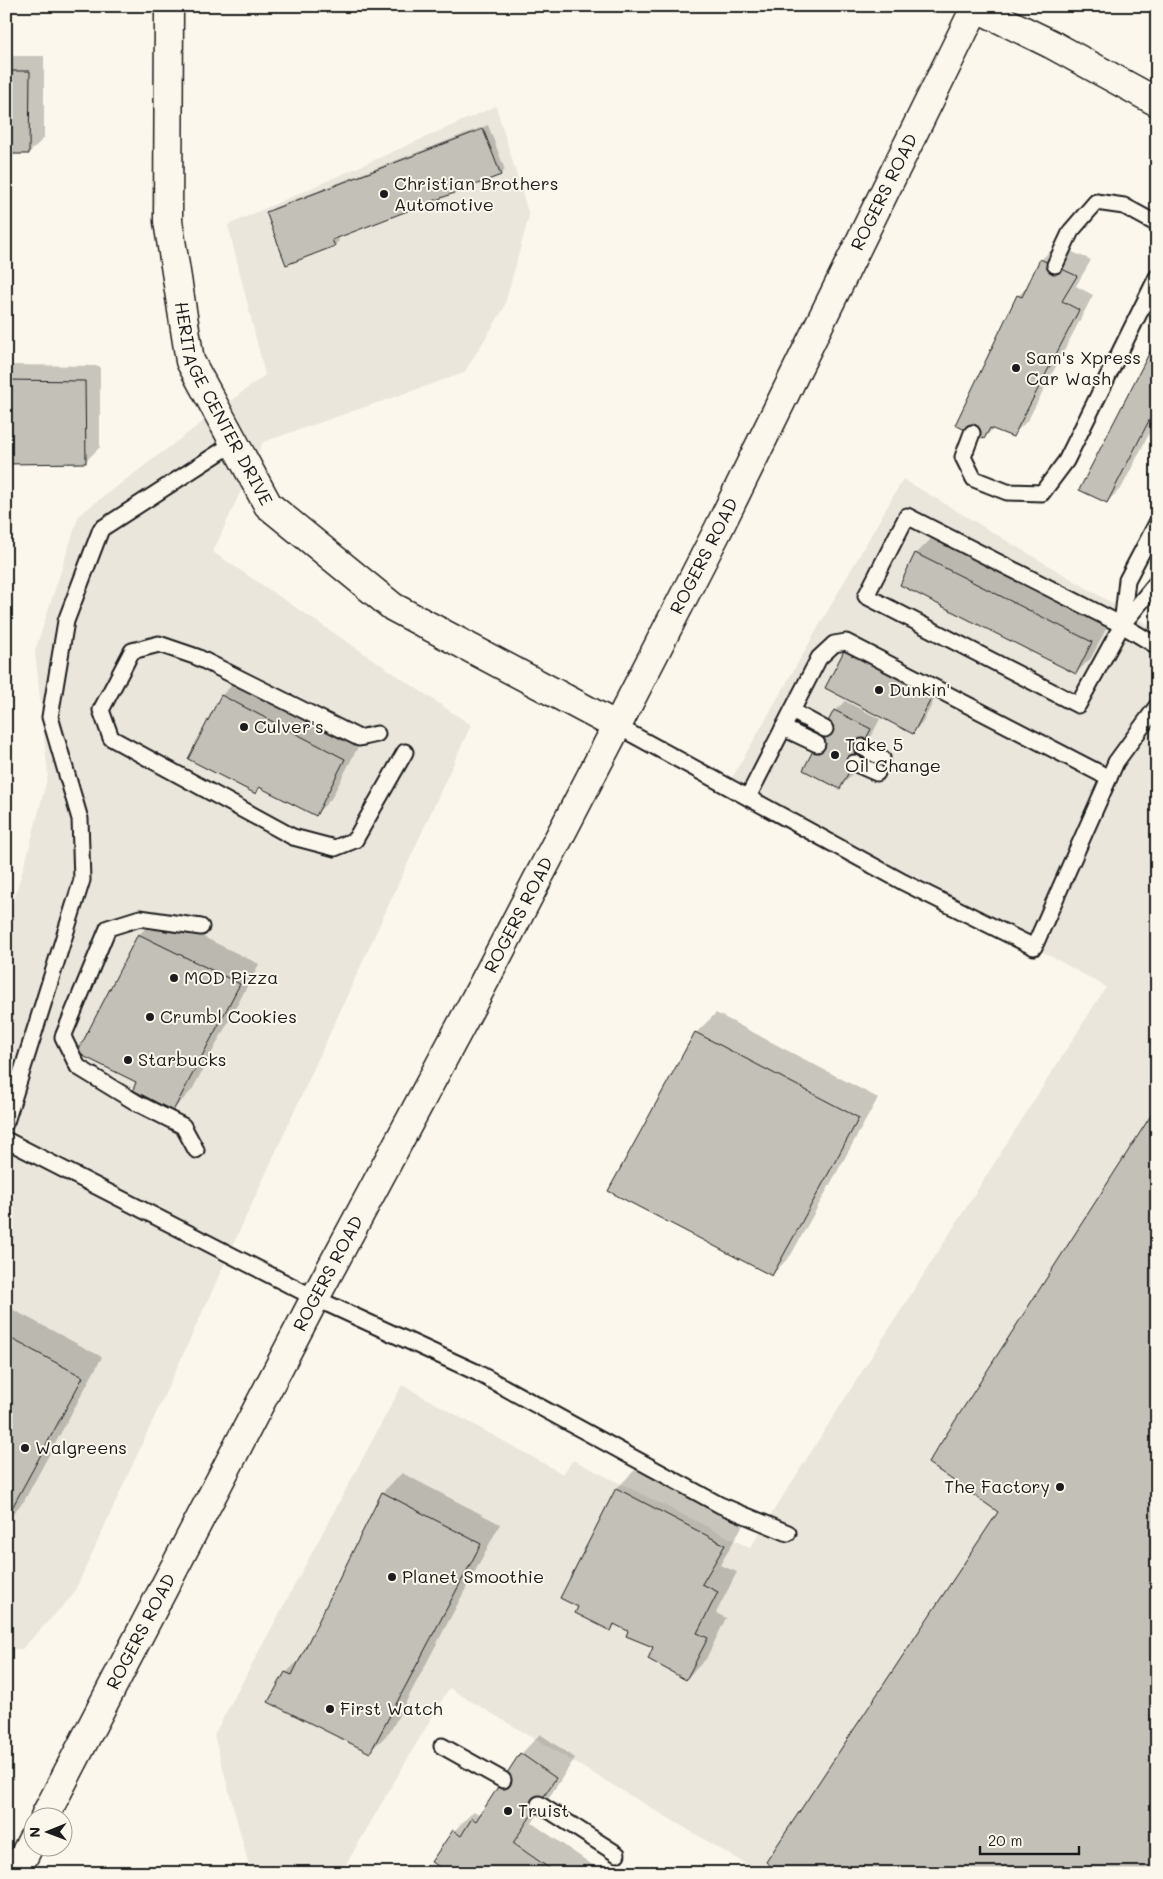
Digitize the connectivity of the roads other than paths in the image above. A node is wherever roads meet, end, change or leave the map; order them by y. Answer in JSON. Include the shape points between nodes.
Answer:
{"nodes":[{"id":1,"x":169,"y":6,"type":"edge"},
{"id":2,"x":975,"y":7,"type":"edge"},
{"id":3,"x":1157,"y":102,"type":"edge"},
{"id":4,"x":1157,"y":224,"type":"edge"},
{"id":5,"x":1054,"y":265,"type":"dead end"},
{"id":6,"x":1157,"y":278,"type":"edge"},
{"id":7,"x":972,"y":433,"type":"dead end"},
{"id":8,"x":234,"y":443,"type":"junction"},
{"id":9,"x":1157,"y":523,"type":"edge"},
{"id":10,"x":1157,"y":582,"type":"edge"},
{"id":11,"x":1122,"y":625,"type":"junction"},
{"id":12,"x":1157,"y":646,"type":"edge"},
{"id":13,"x":1157,"y":706,"type":"edge"},
{"id":14,"x":792,"y":711,"type":"junction"},
{"id":15,"x":617,"y":726,"type":"junction"},
{"id":16,"x":783,"y":728,"type":"junction"},
{"id":17,"x":825,"y":728,"type":"dead end"},
{"id":18,"x":377,"y":734,"type":"dead end"},
{"id":19,"x":817,"y":744,"type":"dead end"},
{"id":20,"x":862,"y":747,"type":"dead end"},
{"id":21,"x":405,"y":752,"type":"dead end"},
{"id":22,"x":882,"y":758,"type":"dead end"},
{"id":23,"x":854,"y":763,"type":"dead end"},
{"id":24,"x":877,"y":773,"type":"dead end"},
{"id":25,"x":1109,"y":778,"type":"junction"},
{"id":26,"x":748,"y":797,"type":"junction"},
{"id":27,"x":200,"y":927,"type":"dead end"},
{"id":28,"x":6,"y":1122,"type":"edge"},
{"id":29,"x":6,"y":1140,"type":"edge"},
{"id":30,"x":196,"y":1150,"type":"dead end"},
{"id":31,"x":315,"y":1298,"type":"junction"},
{"id":32,"x":788,"y":1534,"type":"dead end"},
{"id":33,"x":442,"y":1746,"type":"dead end"},
{"id":34,"x":503,"y":1780,"type":"dead end"},
{"id":35,"x":539,"y":1804,"type":"dead end"},
{"id":36,"x":50,"y":1806,"type":"edge"},
{"id":37,"x":617,"y":1854,"type":"dead end"},
{"id":38,"x":22,"y":1856,"type":"edge"},
{"id":39,"x":13,"y":1871,"type":"edge"}],
"edges":[{"from":1,"to":8,"type":"main road","name":"HERITAGE CENTER DRIVE","via":[[169,230],[190,361]]},
{"from":2,"to":3,"type":"main road"},
{"from":2,"to":15,"type":"main road","name":"ROGERS ROAD","via":[[718,530]]},
{"from":4,"to":5,"type":"lane","via":[[1124,206],[1096,202],[1071,231]]},
{"from":6,"to":7,"type":"lane","via":[[1066,461],[1042,493],[1006,492],[974,479],[963,457]]},
{"from":8,"to":15,"type":"main road","name":"HERITAGE CENTER DRIVE","via":[[268,505],[393,607]]},
{"from":8,"to":28,"type":"lane","via":[[100,529],[66,621],[50,717],[80,819],[82,880]]},
{"from":9,"to":11,"type":"lane","via":[[1127,580]]},
{"from":10,"to":11,"type":"lane"},
{"from":11,"to":11,"type":"lane","via":[[907,516],[866,596],[1078,704]]},
{"from":11,"to":12,"type":"lane"},
{"from":13,"to":25,"type":"lane","via":[[1116,762]]},
{"from":14,"to":16,"type":"lane"},
{"from":14,"to":17,"type":"lane"},
{"from":14,"to":25,"type":"lane","via":[[819,658],[834,644],[846,642]]},
{"from":15,"to":26,"type":"lane"},
{"from":15,"to":31,"type":"main road","name":"ROGERS ROAD","via":[[477,997]]},
{"from":16,"to":19,"type":"lane"},
{"from":16,"to":26,"type":"lane"},
{"from":18,"to":21,"type":"lane","via":[[359,738],[197,657],[160,644],[132,651],[101,710],[111,738],[292,837],[335,848],[355,840]]},
{"from":20,"to":22,"type":"lane"},
{"from":23,"to":24,"type":"lane"},
{"from":25,"to":26,"type":"lane","via":[[1034,947],[903,882]]},
{"from":27,"to":30,"type":"lane","via":[[140,918],[108,928],[64,1037],[78,1067],[183,1126]]},
{"from":29,"to":31,"type":"lane"},
{"from":31,"to":32,"type":"lane","via":[[476,1372],[720,1505]]},
{"from":31,"to":36,"type":"main road","name":"ROGERS ROAD"},
{"from":33,"to":34,"type":"lane"},
{"from":35,"to":37,"type":"lane"},
{"from":38,"to":39,"type":"main road"}]}
